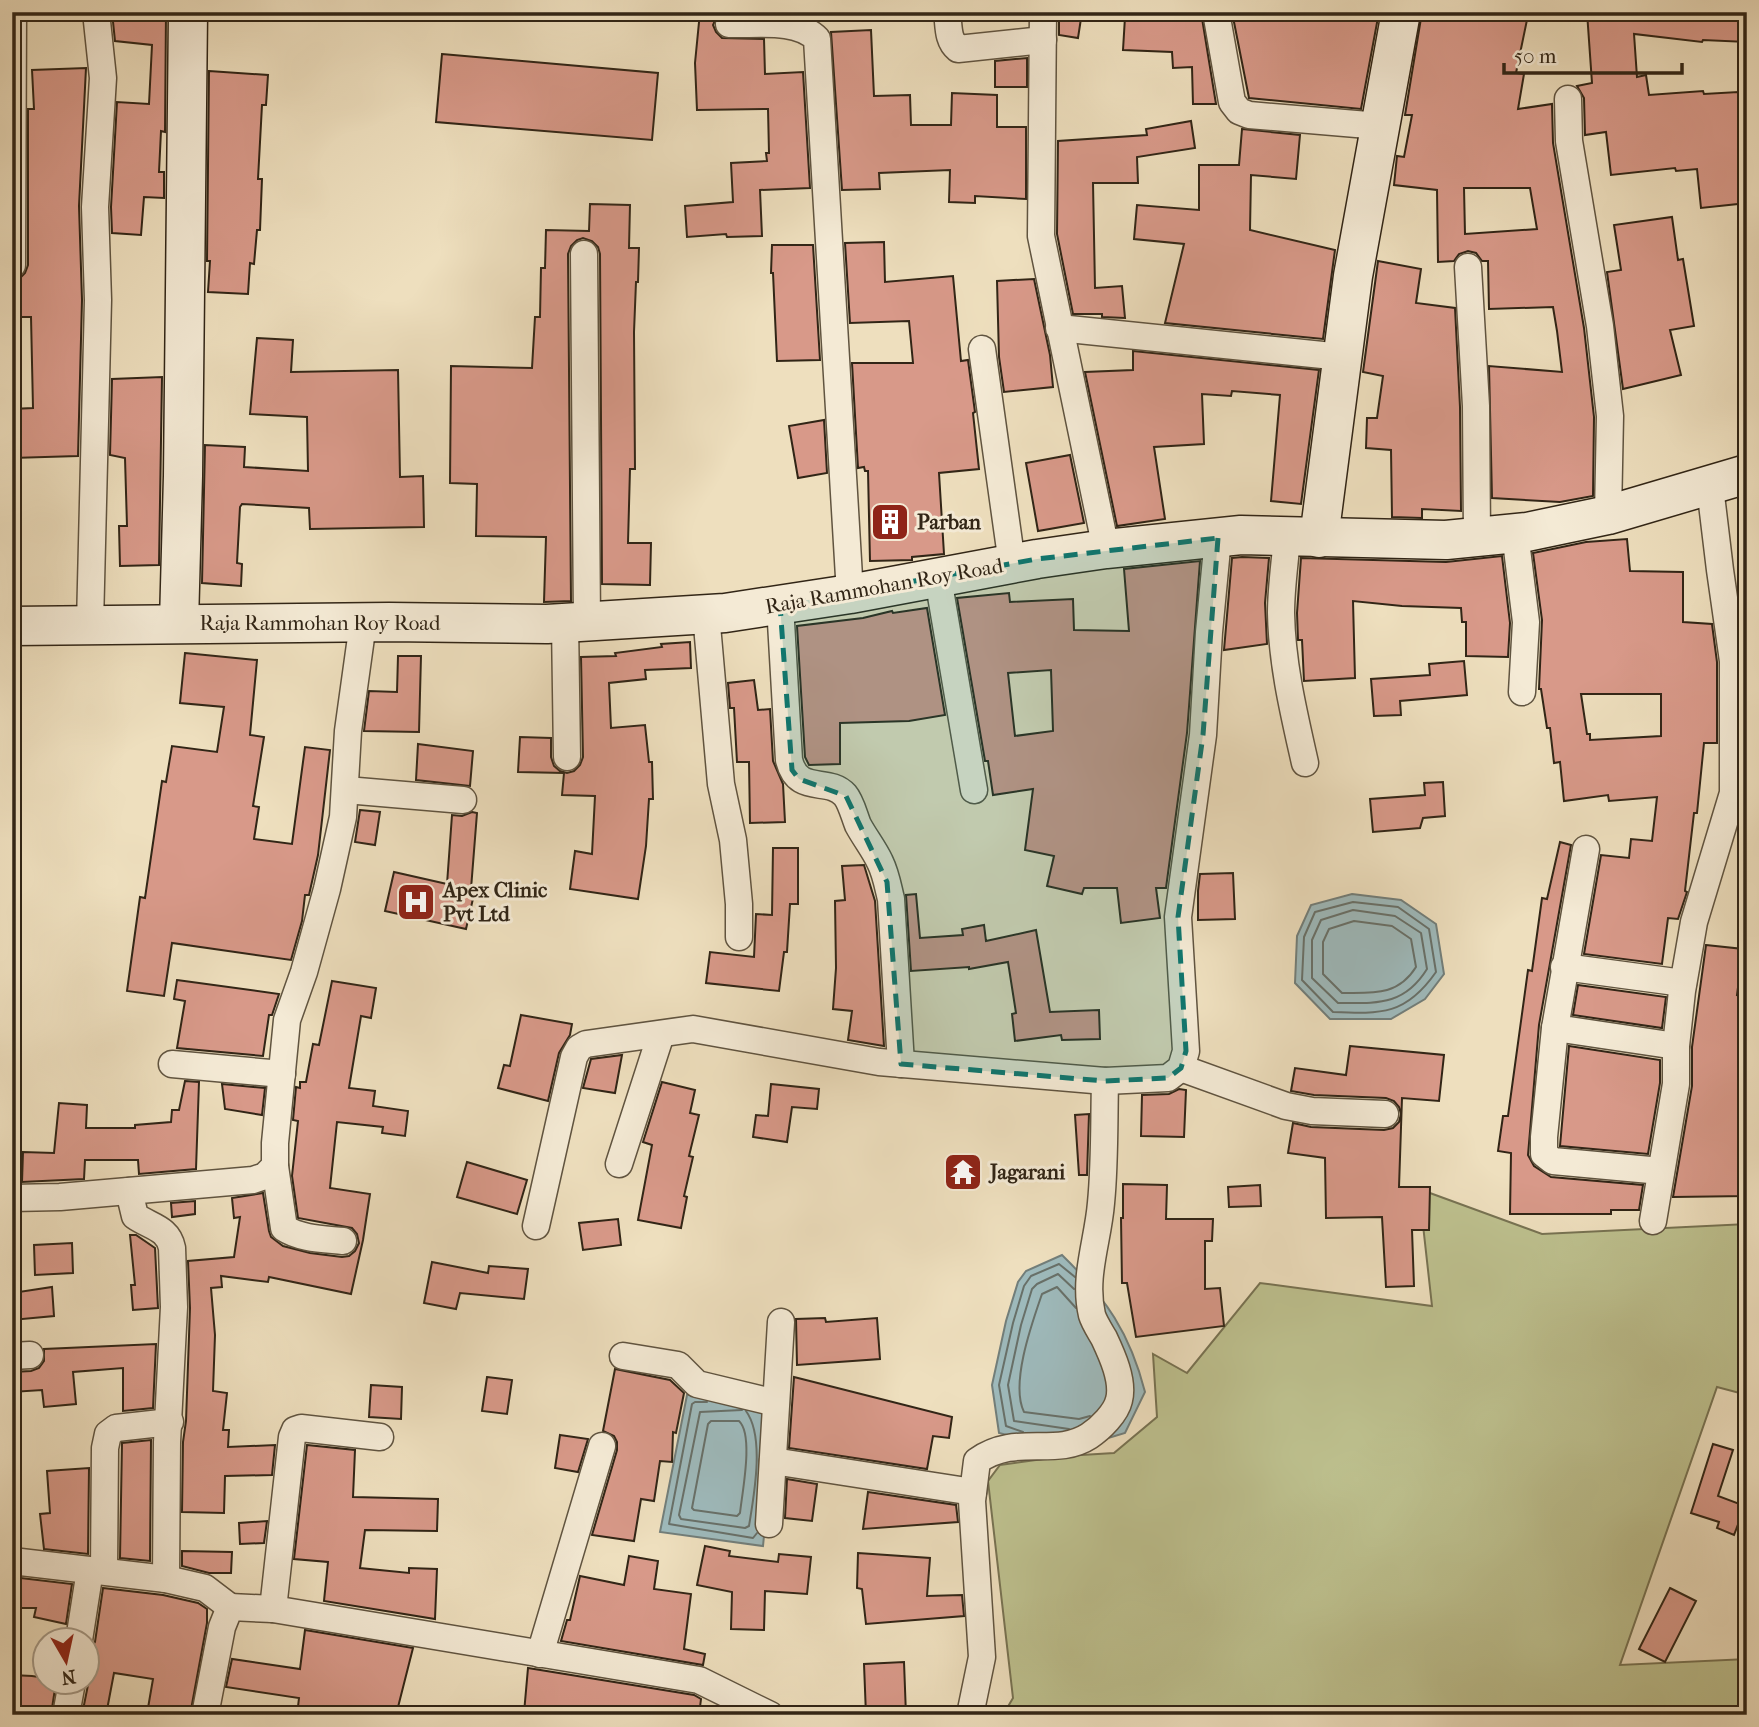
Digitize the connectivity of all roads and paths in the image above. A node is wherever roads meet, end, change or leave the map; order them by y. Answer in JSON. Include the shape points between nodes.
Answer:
{"nodes":[{"id":1,"x":13,"y":12,"type":"edge"},
{"id":2,"x":96,"y":12,"type":"edge"},
{"id":3,"x":188,"y":12,"type":"edge"},
{"id":4,"x":947,"y":12,"type":"edge"},
{"id":5,"x":1042,"y":12,"type":"edge"},
{"id":6,"x":1216,"y":12,"type":"edge"},
{"id":7,"x":1401,"y":12,"type":"edge"},
{"id":8,"x":729,"y":24,"type":"dead end"},
{"id":9,"x":1043,"y":40,"type":"junction"},
{"id":10,"x":1568,"y":99,"type":"dead end"},
{"id":11,"x":13,"y":109,"type":"edge"},
{"id":12,"x":1380,"y":126,"type":"junction"},
{"id":13,"x":584,"y":254,"type":"dead end"},
{"id":14,"x":12,"y":265,"type":"edge"},
{"id":15,"x":1468,"y":267,"type":"dead end"},
{"id":16,"x":1059,"y":328,"type":"junction"},
{"id":17,"x":982,"y":349,"type":"dead end"},
{"id":18,"x":1342,"y":357,"type":"junction"},
{"id":19,"x":1747,"y":474,"type":"edge"},
{"id":20,"x":1710,"y":487,"type":"junction"},
{"id":21,"x":1608,"y":515,"type":"junction"},
{"id":22,"x":1515,"y":533,"type":"junction"},
{"id":23,"x":1303,"y":537,"type":"junction"},
{"id":24,"x":1477,"y":537,"type":"junction"},
{"id":25,"x":1218,"y":538,"type":"junction"},
{"id":26,"x":1106,"y":549,"type":"junction"},
{"id":27,"x":1012,"y":564,"type":"junction"},
{"id":28,"x":937,"y":578,"type":"junction"},
{"id":29,"x":850,"y":594,"type":"junction"},
{"id":30,"x":780,"y":605,"type":"junction"},
{"id":31,"x":706,"y":614,"type":"junction"},
{"id":32,"x":362,"y":622,"type":"junction"},
{"id":33,"x":576,"y":622,"type":"junction"},
{"id":34,"x":179,"y":623,"type":"junction"},
{"id":35,"x":90,"y":624,"type":"junction"},
{"id":36,"x":12,"y":626,"type":"edge"},
{"id":37,"x":1522,"y":692,"type":"dead end"},
{"id":38,"x":567,"y":757,"type":"dead end"},
{"id":39,"x":1306,"y":764,"type":"dead end"},
{"id":40,"x":346,"y":790,"type":"junction"},
{"id":41,"x":974,"y":790,"type":"dead end"},
{"id":42,"x":463,"y":800,"type":"dead end"},
{"id":43,"x":1586,"y":849,"type":"dead end"},
{"id":44,"x":739,"y":937,"type":"dead end"},
{"id":45,"x":1564,"y":967,"type":"junction"},
{"id":46,"x":1683,"y":983,"type":"junction"},
{"id":47,"x":1555,"y":1028,"type":"junction"},
{"id":48,"x":661,"y":1034,"type":"junction"},
{"id":49,"x":1676,"y":1046,"type":"junction"},
{"id":50,"x":901,"y":1064,"type":"junction"},
{"id":51,"x":172,"y":1065,"type":"dead end"},
{"id":52,"x":1181,"y":1068,"type":"junction"},
{"id":53,"x":282,"y":1073,"type":"junction"},
{"id":54,"x":1105,"y":1081,"type":"junction"},
{"id":55,"x":1385,"y":1114,"type":"dead end"},
{"id":56,"x":619,"y":1164,"type":"dead end"},
{"id":57,"x":275,"y":1166,"type":"junction"},
{"id":58,"x":1661,"y":1171,"type":"junction"},
{"id":59,"x":129,"y":1191,"type":"junction"},
{"id":60,"x":12,"y":1198,"type":"edge"},
{"id":61,"x":1653,"y":1221,"type":"dead end"},
{"id":62,"x":536,"y":1226,"type":"dead end"},
{"id":63,"x":344,"y":1241,"type":"dead end"},
{"id":64,"x":781,"y":1322,"type":"dead end"},
{"id":65,"x":623,"y":1356,"type":"dead end"},
{"id":66,"x":776,"y":1403,"type":"junction"},
{"id":67,"x":170,"y":1422,"type":"junction"},
{"id":68,"x":380,"y":1437,"type":"dead end"},
{"id":69,"x":602,"y":1446,"type":"dead end"},
{"id":70,"x":773,"y":1461,"type":"junction"},
{"id":71,"x":973,"y":1492,"type":"junction"},
{"id":72,"x":769,"y":1524,"type":"dead end"},
{"id":73,"x":12,"y":1561,"type":"edge"},
{"id":74,"x":97,"y":1570,"type":"junction"},
{"id":75,"x":166,"y":1579,"type":"junction"},
{"id":76,"x":230,"y":1607,"type":"junction"},
{"id":77,"x":273,"y":1609,"type":"junction"},
{"id":78,"x":83,"y":1626,"type":"edge"},
{"id":79,"x":540,"y":1654,"type":"junction"},
{"id":80,"x":69,"y":1696,"type":"edge"},
{"id":81,"x":66,"y":1715,"type":"edge"},
{"id":82,"x":205,"y":1715,"type":"edge"},
{"id":83,"x":770,"y":1715,"type":"edge"},
{"id":84,"x":970,"y":1715,"type":"edge"}],
"edges":[{"from":1,"to":11,"type":"street"},
{"from":2,"to":35,"type":"street","via":[[103,78],[95,207],[99,300]]},
{"from":3,"to":34,"type":"main road"},
{"from":4,"to":9,"type":"street","via":[[952,44],[958,48]]},
{"from":5,"to":9,"type":"street"},
{"from":6,"to":12,"type":"street","via":[[1232,102],[1239,111]]},
{"from":7,"to":12,"type":"main road"},
{"from":8,"to":29,"type":"street","via":[[797,26],[817,39]]},
{"from":9,"to":16,"type":"street","via":[[1041,236]]},
{"from":10,"to":21,"type":"street","via":[[1569,141],[1610,416]]},
{"from":11,"to":14,"type":"street"},
{"from":12,"to":18,"type":"main road"},
{"from":13,"to":33,"type":"street"},
{"from":15,"to":24,"type":"street"},
{"from":16,"to":18,"type":"street"},
{"from":16,"to":26,"type":"street"},
{"from":17,"to":27,"type":"street"},
{"from":18,"to":23,"type":"main road"},
{"from":19,"to":20,"type":"main road","name":"Raja Rammohan Roy Road"},
{"from":20,"to":21,"type":"main road","name":"Raja Rammohan Roy Road"},
{"from":20,"to":46,"type":"street","via":[[1733,661],[1733,793],[1694,922]]},
{"from":21,"to":22,"type":"main road","name":"Raja Rammohan Roy Road"},
{"from":22,"to":24,"type":"main road","name":"Raja Rammohan Roy Road"},
{"from":22,"to":37,"type":"street","via":[[1526,622]]},
{"from":23,"to":24,"type":"main road","name":"Raja Rammohan Roy Road"},
{"from":23,"to":25,"type":"main road","name":"Raja Rammohan Roy Road"},
{"from":23,"to":39,"type":"street","via":[[1281,610],[1289,690]]},
{"from":25,"to":26,"type":"main road","name":"Raja Rammohan Roy Road"},
{"from":25,"to":52,"type":"street","via":[[1203,735],[1178,917],[1186,1051]]},
{"from":26,"to":27,"type":"main road","name":"Raja Rammohan Roy Road"},
{"from":27,"to":28,"type":"main road","name":"Raja Rammohan Roy Road"},
{"from":28,"to":29,"type":"main road","name":"Raja Rammohan Roy Road"},
{"from":28,"to":41,"type":"street"},
{"from":29,"to":30,"type":"main road","name":"Raja Rammohan Roy Road"},
{"from":30,"to":31,"type":"main road","name":"Raja Rammohan Roy Road"},
{"from":30,"to":50,"type":"street","via":[[792,770],[799,779],[838,789],[846,796],[887,882]]},
{"from":31,"to":33,"type":"main road","name":"Raja Rammohan Roy Road"},
{"from":31,"to":44,"type":"street","via":[[721,784],[733,840]]},
{"from":32,"to":33,"type":"main road","name":"Raja Rammohan Roy Road"},
{"from":32,"to":34,"type":"main road","name":"Raja Rammohan Roy Road"},
{"from":32,"to":40,"type":"street","via":[[348,731]]},
{"from":33,"to":38,"type":"street"},
{"from":34,"to":35,"type":"main road","name":"Raja Rammohan Roy Road"},
{"from":35,"to":36,"type":"main road","name":"Raja Rammohan Roy Road"},
{"from":40,"to":42,"type":"street"},
{"from":40,"to":53,"type":"street","via":[[327,889],[287,1020]]},
{"from":43,"to":45,"type":"street"},
{"from":45,"to":46,"type":"street"},
{"from":45,"to":47,"type":"street"},
{"from":46,"to":49,"type":"street"},
{"from":47,"to":49,"type":"street"},
{"from":47,"to":58,"type":"street","via":[[1545,1154],[1553,1161]]},
{"from":48,"to":50,"type":"street","via":[[693,1029]]},
{"from":48,"to":56,"type":"street"},
{"from":48,"to":62,"type":"street","via":[[579,1048]]},
{"from":49,"to":58,"type":"street","via":[[1676,1084]]},
{"from":50,"to":54,"type":"street"},
{"from":51,"to":53,"type":"street"},
{"from":52,"to":54,"type":"street","via":[[1168,1077]]},
{"from":52,"to":55,"type":"street","via":[[1286,1106]]},
{"from":53,"to":57,"type":"street"},
{"from":54,"to":71,"type":"street","via":[[1101,1204],[1089,1271],[1092,1316],[1119,1379],[1119,1401],[1106,1422],[1087,1437],[1060,1446],[992,1450],[977,1461]]},
{"from":57,"to":59,"type":"street","via":[[253,1180]]},
{"from":57,"to":63,"type":"street","via":[[284,1228],[305,1237]]},
{"from":58,"to":61,"type":"street"},
{"from":59,"to":60,"type":"street"},
{"from":59,"to":67,"type":"street","via":[[135,1216],[165,1231],[172,1248]]},
{"from":64,"to":66,"type":"street"},
{"from":65,"to":66,"type":"street","via":[[678,1366],[697,1384]]},
{"from":66,"to":70,"type":"street"},
{"from":67,"to":74,"type":"street","via":[[116,1428],[108,1434]]},
{"from":67,"to":75,"type":"street"},
{"from":68,"to":77,"type":"street","via":[[295,1430]]},
{"from":69,"to":79,"type":"street"},
{"from":70,"to":71,"type":"street"},
{"from":70,"to":72,"type":"street"},
{"from":71,"to":84,"type":"street","via":[[982,1657]]},
{"from":73,"to":74,"type":"street"},
{"from":74,"to":75,"type":"street"},
{"from":74,"to":78,"type":"street"},
{"from":75,"to":76,"type":"street","via":[[205,1588]]},
{"from":76,"to":77,"type":"street"},
{"from":76,"to":82,"type":"street"},
{"from":77,"to":79,"type":"street"},
{"from":79,"to":83,"type":"street","via":[[699,1680]]},
{"from":80,"to":81,"type":"street"}]}
